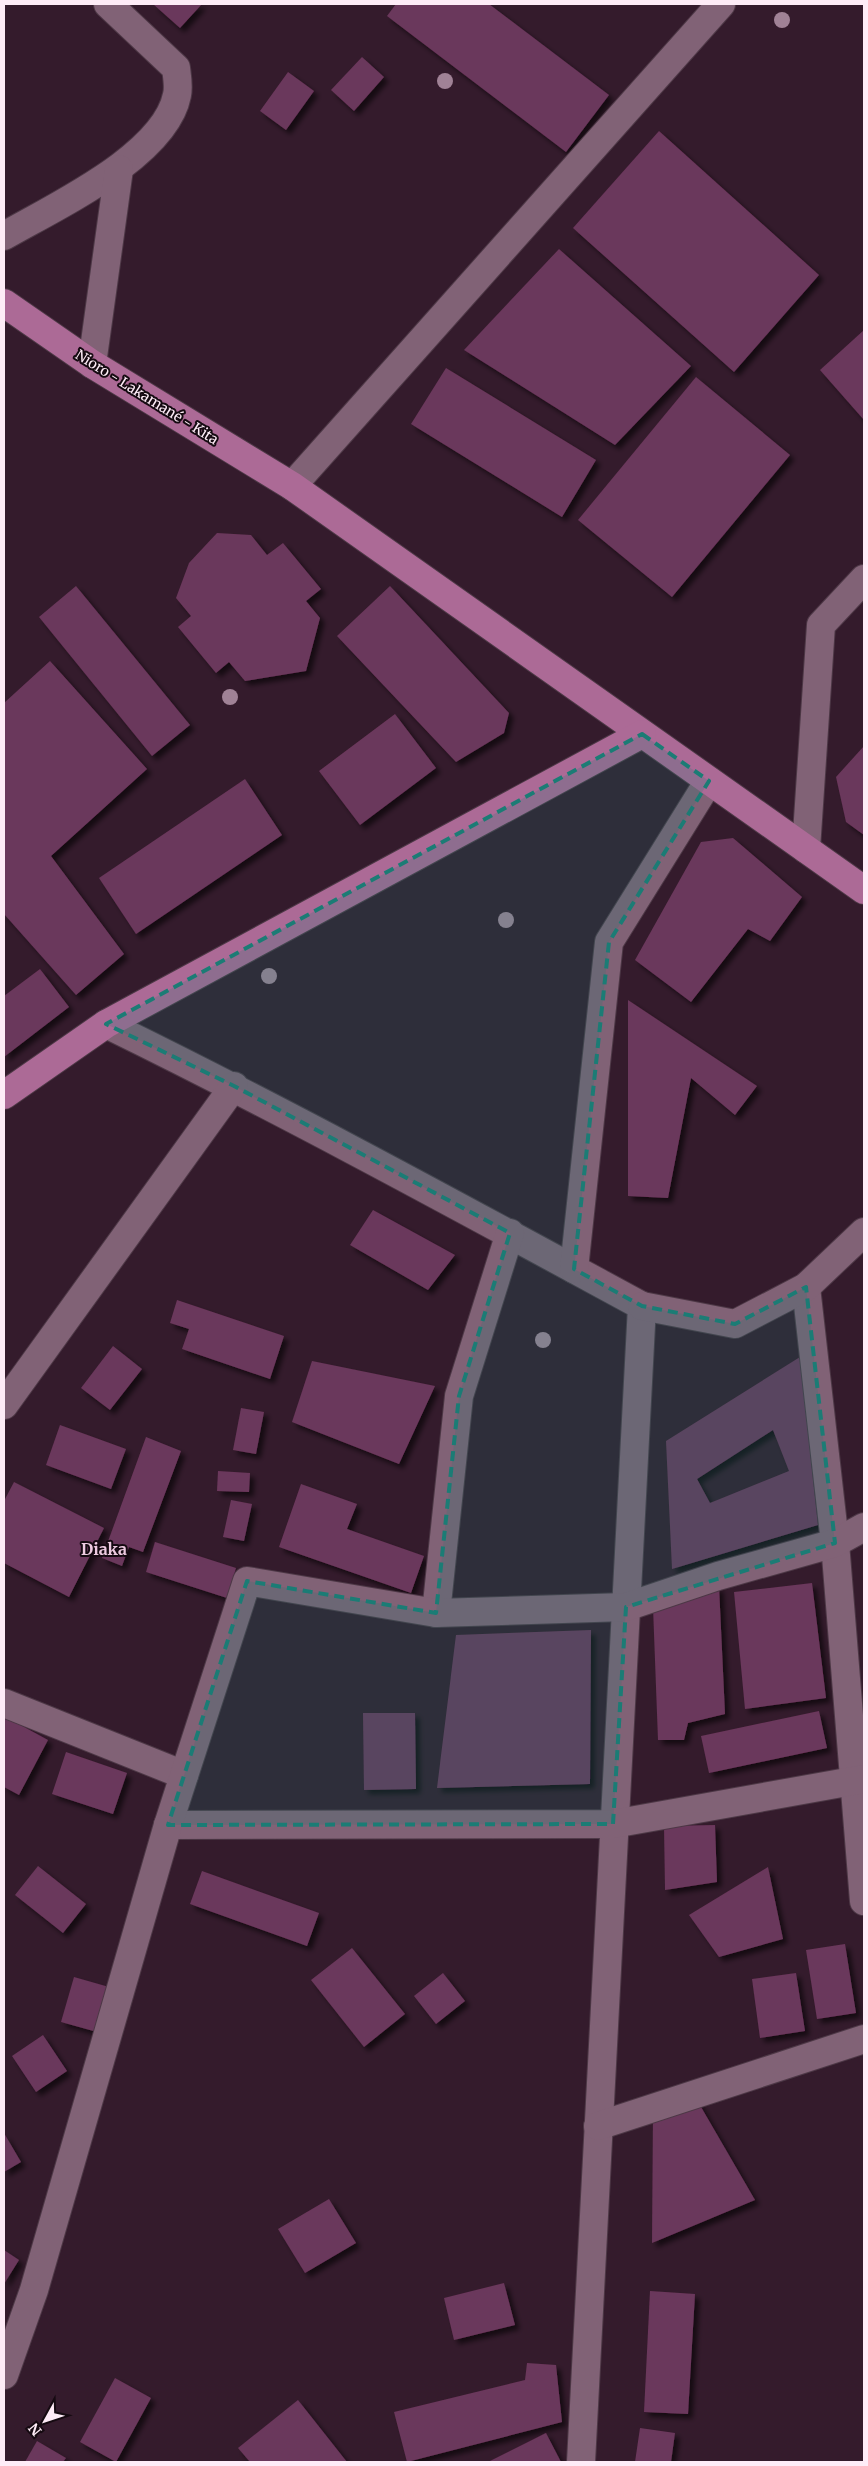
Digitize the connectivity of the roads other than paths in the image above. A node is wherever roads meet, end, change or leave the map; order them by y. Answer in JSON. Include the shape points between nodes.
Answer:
{"nodes":[{"id":1,"x":108,"y":4,"type":"edge"},
{"id":2,"x":721,"y":4,"type":"edge"},
{"id":3,"x":118,"y":169,"type":"junction"},
{"id":4,"x":4,"y":236,"type":"edge"},
{"id":5,"x":4,"y":303,"type":"edge"},
{"id":6,"x":92,"y":364,"type":"junction"},
{"id":7,"x":292,"y":486,"type":"junction"},
{"id":8,"x":864,"y":579,"type":"edge"},
{"id":9,"x":642,"y":734,"type":"junction"},
{"id":10,"x":709,"y":781,"type":"junction"},
{"id":11,"x":806,"y":848,"type":"junction"},
{"id":12,"x":864,"y":890,"type":"edge"},
{"id":13,"x":106,"y":1024,"type":"junction"},
{"id":14,"x":234,"y":1086,"type":"junction"},
{"id":15,"x":4,"y":1095,"type":"edge"},
{"id":16,"x":510,"y":1232,"type":"junction"},
{"id":17,"x":864,"y":1232,"type":"edge"},
{"id":18,"x":574,"y":1269,"type":"junction"},
{"id":19,"x":806,"y":1287,"type":"junction"},
{"id":20,"x":642,"y":1306,"type":"junction"},
{"id":21,"x":4,"y":1405,"type":"edge"},
{"id":22,"x":864,"y":1528,"type":"edge"},
{"id":23,"x":834,"y":1544,"type":"junction"},
{"id":24,"x":626,"y":1607,"type":"junction"},
{"id":25,"x":436,"y":1613,"type":"junction"},
{"id":26,"x":4,"y":1703,"type":"edge"},
{"id":27,"x":184,"y":1775,"type":"junction"},
{"id":28,"x":859,"y":1780,"type":"edge"},
{"id":29,"x":613,"y":1824,"type":"junction"},
{"id":30,"x":168,"y":1825,"type":"junction"},
{"id":31,"x":864,"y":1901,"type":"edge"},
{"id":32,"x":864,"y":2039,"type":"edge"},
{"id":33,"x":598,"y":2126,"type":"junction"},
{"id":34,"x":4,"y":2375,"type":"edge"},
{"id":35,"x":581,"y":2462,"type":"edge"}],
"edges":[{"from":1,"to":3,"type":"street","via":[[176,68],[177,95],[162,128]]},
{"from":2,"to":7,"type":"street"},
{"from":3,"to":4,"type":"street"},
{"from":3,"to":6,"type":"street"},
{"from":5,"to":6,"type":"main road","name":"Nioro - Lakamané - Kita"},
{"from":6,"to":7,"type":"main road","name":"Nioro - Lakamané - Kita"},
{"from":7,"to":9,"type":"main road","name":"Nioro - Lakamané - Kita"},
{"from":8,"to":11,"type":"street","via":[[821,625]]},
{"from":9,"to":10,"type":"main road","name":"Nioro - Lakamané - Kita"},
{"from":9,"to":13,"type":"main road"},
{"from":10,"to":11,"type":"main road","name":"Nioro - Lakamané - Kita"},
{"from":10,"to":18,"type":"street","via":[[609,942]]},
{"from":11,"to":12,"type":"main road","name":"Nioro - Lakamané - Kita"},
{"from":13,"to":14,"type":"street"},
{"from":13,"to":15,"type":"main road"},
{"from":14,"to":16,"type":"street"},
{"from":14,"to":21,"type":"street"},
{"from":16,"to":18,"type":"street"},
{"from":16,"to":25,"type":"street","via":[[459,1396]]},
{"from":17,"to":19,"type":"street"},
{"from":18,"to":20,"type":"street"},
{"from":19,"to":20,"type":"street","via":[[735,1324]]},
{"from":19,"to":23,"type":"street"},
{"from":20,"to":24,"type":"street"},
{"from":22,"to":23,"type":"street"},
{"from":23,"to":24,"type":"street","via":[[718,1576]]},
{"from":23,"to":28,"type":"street"},
{"from":24,"to":25,"type":"street"},
{"from":24,"to":29,"type":"street"},
{"from":25,"to":27,"type":"street","via":[[247,1581]]},
{"from":26,"to":27,"type":"street"},
{"from":27,"to":30,"type":"street"},
{"from":28,"to":29,"type":"street"},
{"from":28,"to":31,"type":"street"},
{"from":29,"to":30,"type":"street"},
{"from":29,"to":33,"type":"street"},
{"from":30,"to":34,"type":"street","via":[[34,2290]]},
{"from":32,"to":33,"type":"street"},
{"from":33,"to":35,"type":"street"}]}
